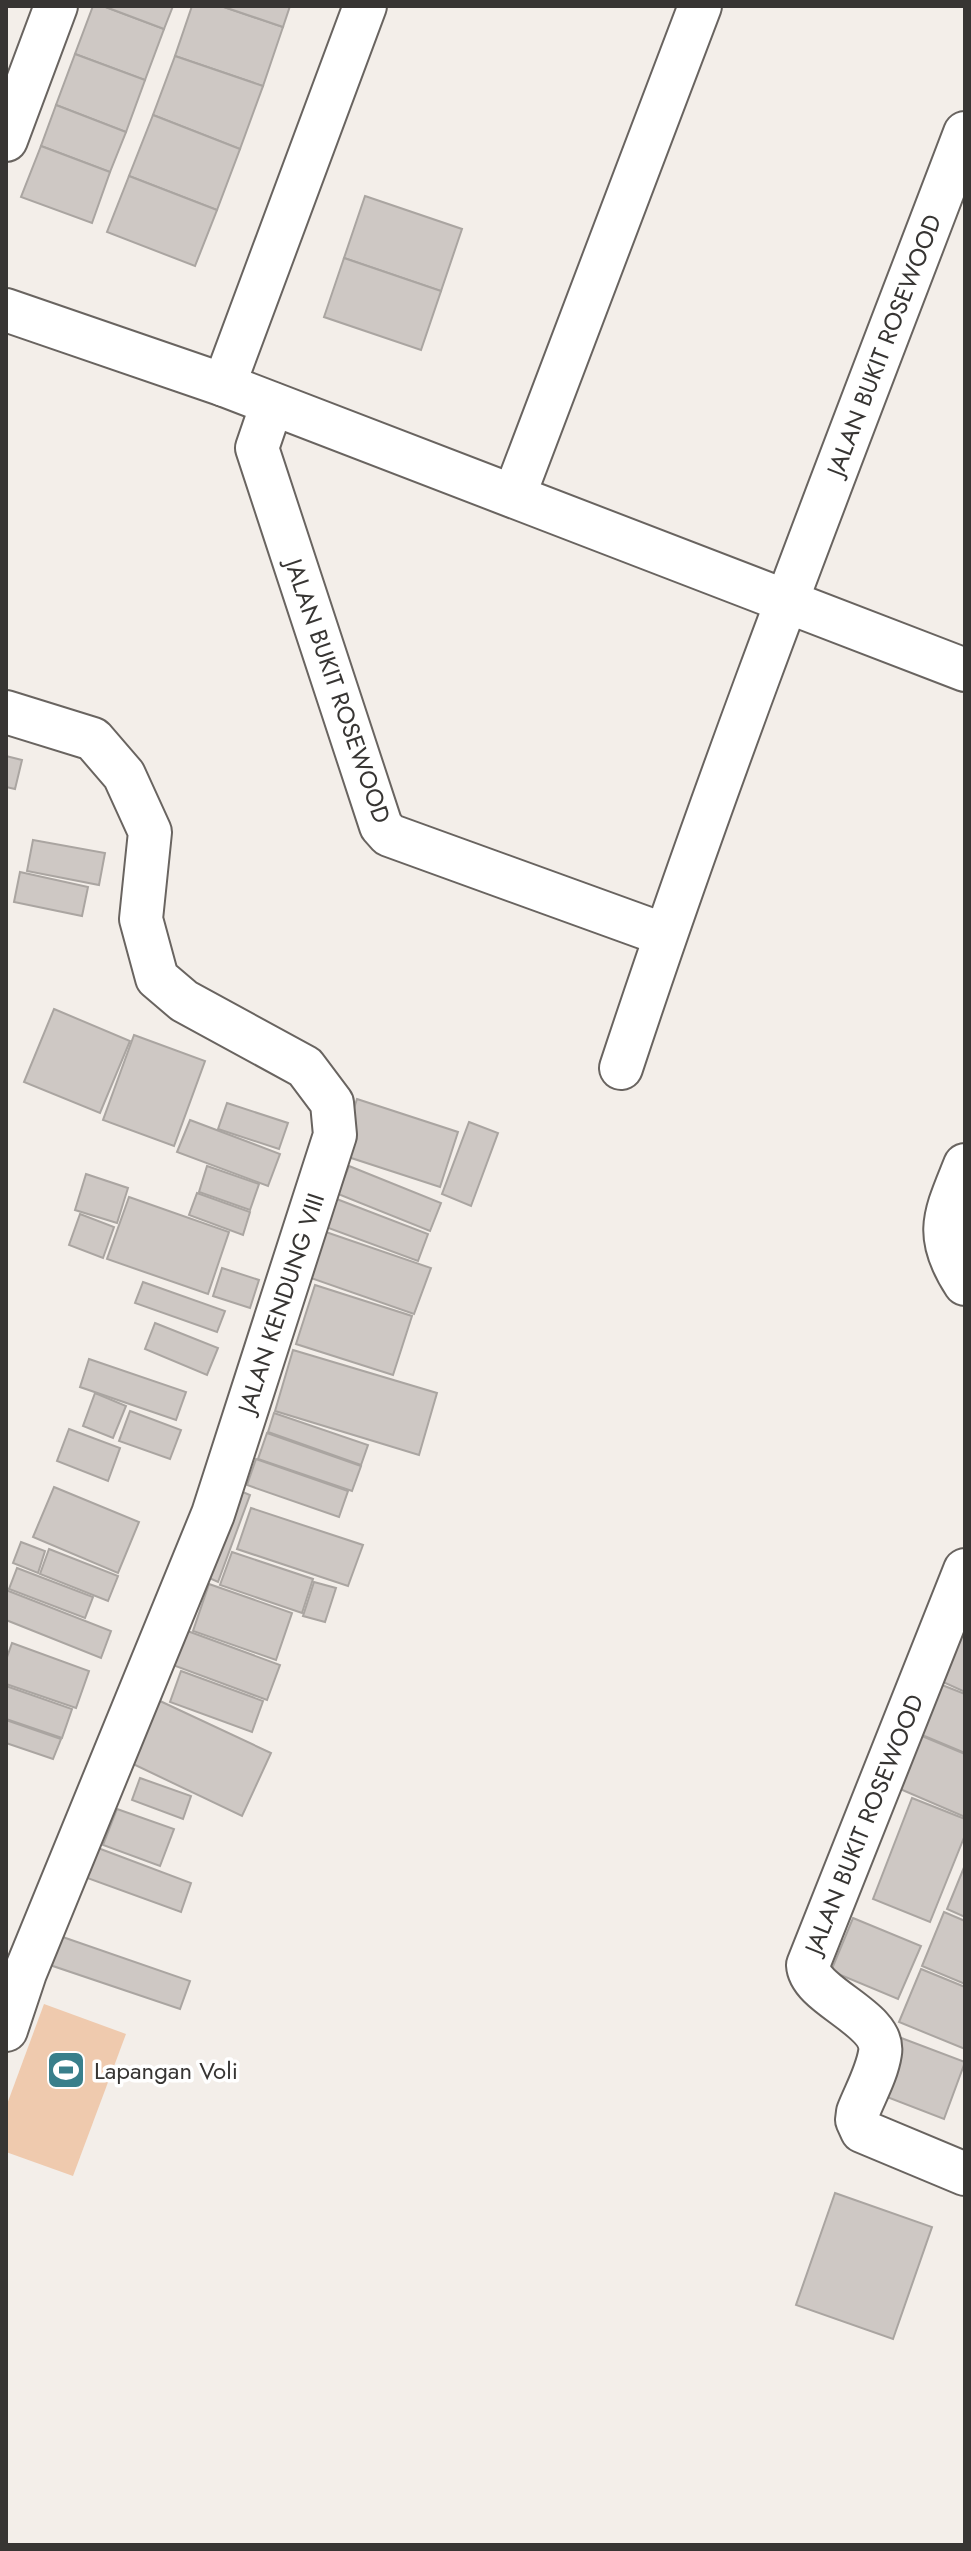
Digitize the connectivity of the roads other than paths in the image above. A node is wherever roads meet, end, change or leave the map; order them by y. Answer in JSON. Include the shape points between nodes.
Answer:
{"nodes":[{"id":1,"x":56,"y":6,"type":"edge"},
{"id":2,"x":365,"y":6,"type":"edge"},
{"id":3,"x":700,"y":6,"type":"edge"},
{"id":4,"x":965,"y":133,"type":"edge"},
{"id":5,"x":6,"y":140,"type":"edge"},
{"id":6,"x":6,"y":310,"type":"edge"},
{"id":7,"x":224,"y":385,"type":"junction"},
{"id":8,"x":272,"y":404,"type":"junction"},
{"id":9,"x":514,"y":496,"type":"junction"},
{"id":10,"x":787,"y":601,"type":"junction"},
{"id":11,"x":965,"y":670,"type":"edge"},
{"id":12,"x":6,"y":712,"type":"edge"},
{"id":13,"x":665,"y":935,"type":"junction"},
{"id":14,"x":621,"y":1068,"type":"dead end"},
{"id":15,"x":965,"y":1165,"type":"edge"},
{"id":16,"x":965,"y":1284,"type":"edge"},
{"id":17,"x":965,"y":1570,"type":"edge"},
{"id":18,"x":16,"y":1969,"type":"edge"},
{"id":19,"x":6,"y":2030,"type":"edge"},
{"id":20,"x":965,"y":2174,"type":"edge"}],
"edges":[{"from":1,"to":5,"type":"street"},
{"from":2,"to":7,"type":"street"},
{"from":3,"to":9,"type":"street"},
{"from":4,"to":10,"type":"street","name":"JALAN BUKIT ROSEWOOD"},
{"from":6,"to":7,"type":"street"},
{"from":7,"to":8,"type":"street"},
{"from":8,"to":9,"type":"street"},
{"from":8,"to":13,"type":"street","name":"JALAN BUKIT ROSEWOOD","via":[[257,448],[381,826],[389,835]]},
{"from":9,"to":10,"type":"street"},
{"from":10,"to":11,"type":"street"},
{"from":10,"to":13,"type":"street","name":"JALAN BUKIT ROSEWOOD"},
{"from":12,"to":18,"type":"street","name":"JALAN KENDUNG VIII","via":[[93,739],[124,775],[150,832],[141,919],[157,978],[184,1001],[305,1067],[332,1103],[335,1135],[213,1514]]},
{"from":13,"to":14,"type":"street","name":"JALAN BUKIT ROSEWOOD"},
{"from":15,"to":16,"type":"street","via":[[944,1242]]},
{"from":17,"to":20,"type":"street","name":"JALAN BUKIT ROSEWOOD","via":[[808,1965],[811,1977],[879,2041],[881,2052],[858,2112],[862,2131]]},
{"from":18,"to":19,"type":"street","name":"JALAN KENDUNG VIII"}]}
